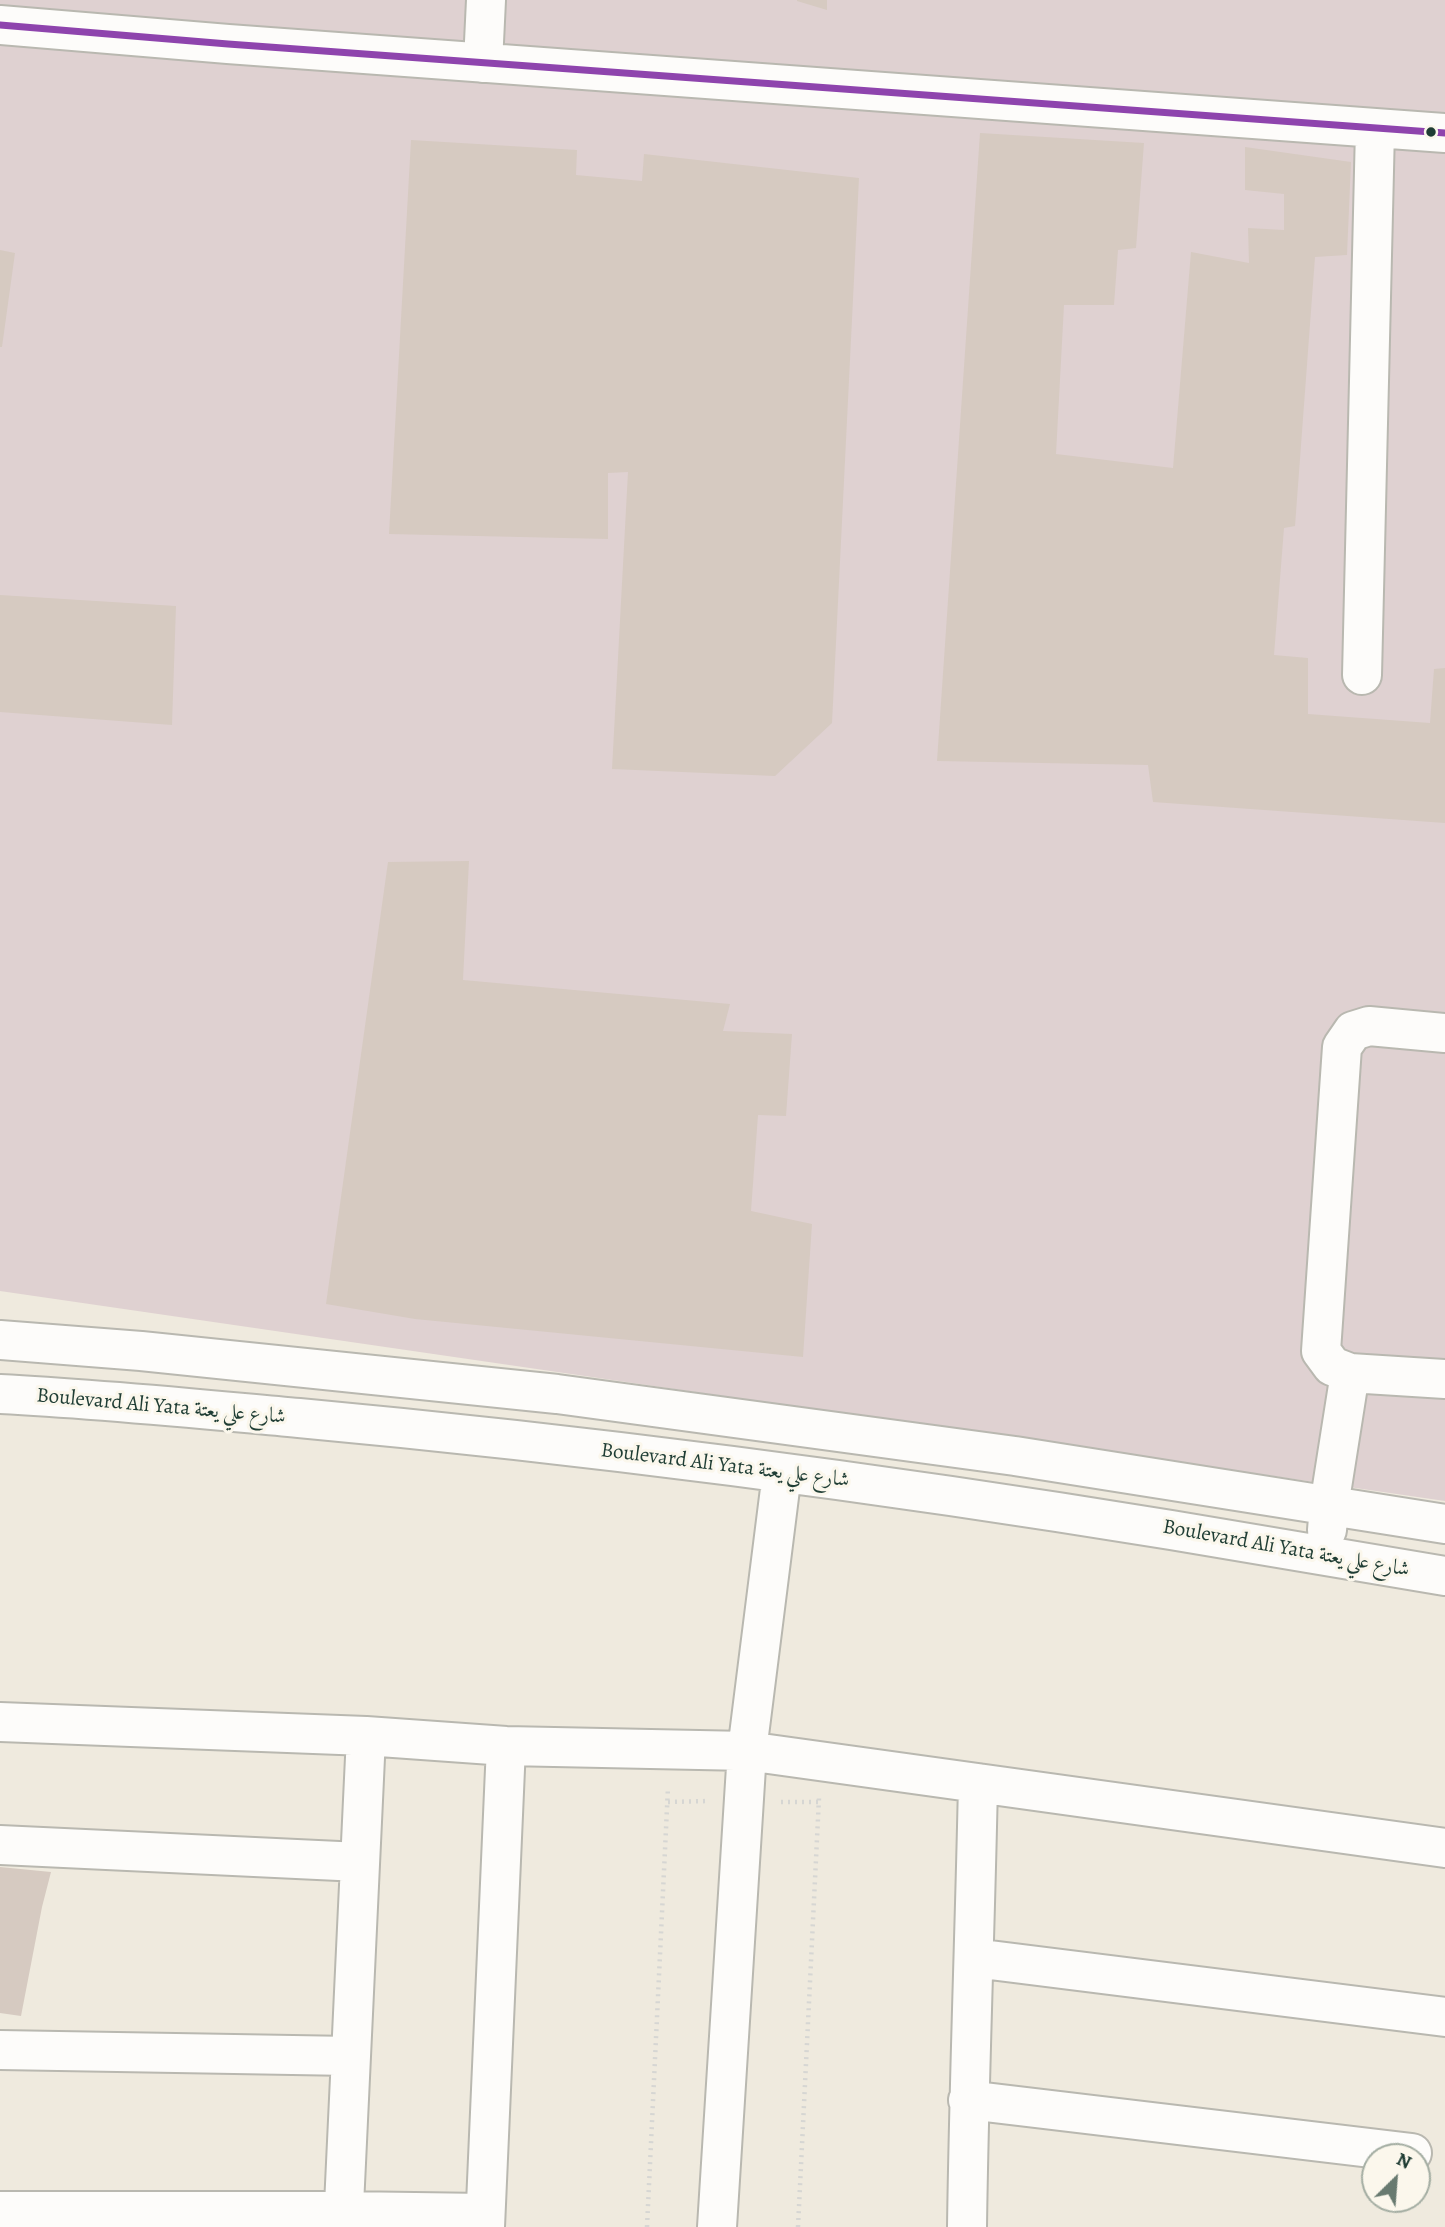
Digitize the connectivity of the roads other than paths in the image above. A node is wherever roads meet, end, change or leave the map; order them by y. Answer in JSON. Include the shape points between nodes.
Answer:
{"nodes":[{"id":1,"x":486,"y":0,"type":"edge"},
{"id":2,"x":0,"y":25,"type":"edge"},
{"id":3,"x":483,"y":63,"type":"junction"},
{"id":4,"x":1375,"y":129,"type":"junction"},
{"id":5,"x":1445,"y":133,"type":"edge"},
{"id":6,"x":1362,"y":675,"type":"dead end"},
{"id":7,"x":1445,"y":1033,"type":"edge"},
{"id":8,"x":0,"y":1340,"type":"edge"},
{"id":9,"x":1350,"y":1373,"type":"junction"},
{"id":10,"x":1445,"y":1379,"type":"edge"},
{"id":11,"x":0,"y":1394,"type":"edge"},
{"id":12,"x":782,"y":1473,"type":"junction"},
{"id":13,"x":1329,"y":1506,"type":"junction"},
{"id":14,"x":1445,"y":1524,"type":"edge"},
{"id":15,"x":1325,"y":1556,"type":"junction"},
{"id":16,"x":1445,"y":1576,"type":"edge"},
{"id":17,"x":0,"y":1722,"type":"edge"},
{"id":18,"x":366,"y":1736,"type":"junction"},
{"id":19,"x":506,"y":1746,"type":"junction"},
{"id":20,"x":747,"y":1751,"type":"junction"},
{"id":21,"x":978,"y":1783,"type":"junction"},
{"id":22,"x":0,"y":1845,"type":"edge"},
{"id":23,"x":1445,"y":1848,"type":"edge"},
{"id":24,"x":360,"y":1862,"type":"junction"},
{"id":25,"x":974,"y":1958,"type":"junction"},
{"id":26,"x":1445,"y":2017,"type":"edge"},
{"id":27,"x":0,"y":2050,"type":"edge"},
{"id":28,"x":351,"y":2056,"type":"junction"},
{"id":29,"x":968,"y":2100,"type":"junction"},
{"id":30,"x":1361,"y":2147,"type":"edge"},
{"id":31,"x":0,"y":2211,"type":"edge"},
{"id":32,"x":344,"y":2219,"type":"edge"},
{"id":33,"x":485,"y":2220,"type":"edge"},
{"id":34,"x":716,"y":2227,"type":"edge"},
{"id":35,"x":967,"y":2227,"type":"edge"}],
"edges":[{"from":1,"to":3,"type":"street"},
{"from":2,"to":3,"type":"street"},
{"from":3,"to":4,"type":"street"},
{"from":4,"to":5,"type":"street"},
{"from":4,"to":6,"type":"street"},
{"from":7,"to":9,"type":"street","via":[[1370,1027],[1353,1031],[1342,1047],[1321,1351],[1332,1366]]},
{"from":8,"to":13,"type":"street","via":[[557,1394],[1015,1456]]},
{"from":9,"to":10,"type":"street"},
{"from":9,"to":13,"type":"street"},
{"from":11,"to":12,"type":"street","name":"Boulevard Ali Yata شارع علي يعتة","via":[[136,1402],[397,1428]]},
{"from":12,"to":15,"type":"street","name":"Boulevard Ali Yata شارع علي يعتة"},
{"from":12,"to":20,"type":"street"},
{"from":13,"to":14,"type":"street"},
{"from":13,"to":15,"type":"street"},
{"from":15,"to":16,"type":"street","name":"Boulevard Ali Yata شارع علي يعتة"},
{"from":17,"to":18,"type":"street"},
{"from":18,"to":19,"type":"street"},
{"from":18,"to":24,"type":"street"},
{"from":19,"to":20,"type":"street"},
{"from":19,"to":33,"type":"street"},
{"from":20,"to":21,"type":"street"},
{"from":20,"to":34,"type":"street"},
{"from":21,"to":23,"type":"street"},
{"from":21,"to":25,"type":"street"},
{"from":22,"to":24,"type":"street"},
{"from":24,"to":28,"type":"street"},
{"from":25,"to":26,"type":"street"},
{"from":25,"to":29,"type":"street"},
{"from":27,"to":28,"type":"street"},
{"from":28,"to":32,"type":"street"},
{"from":29,"to":30,"type":"street"},
{"from":29,"to":35,"type":"street"},
{"from":31,"to":32,"type":"street"},
{"from":32,"to":33,"type":"street"}]}
